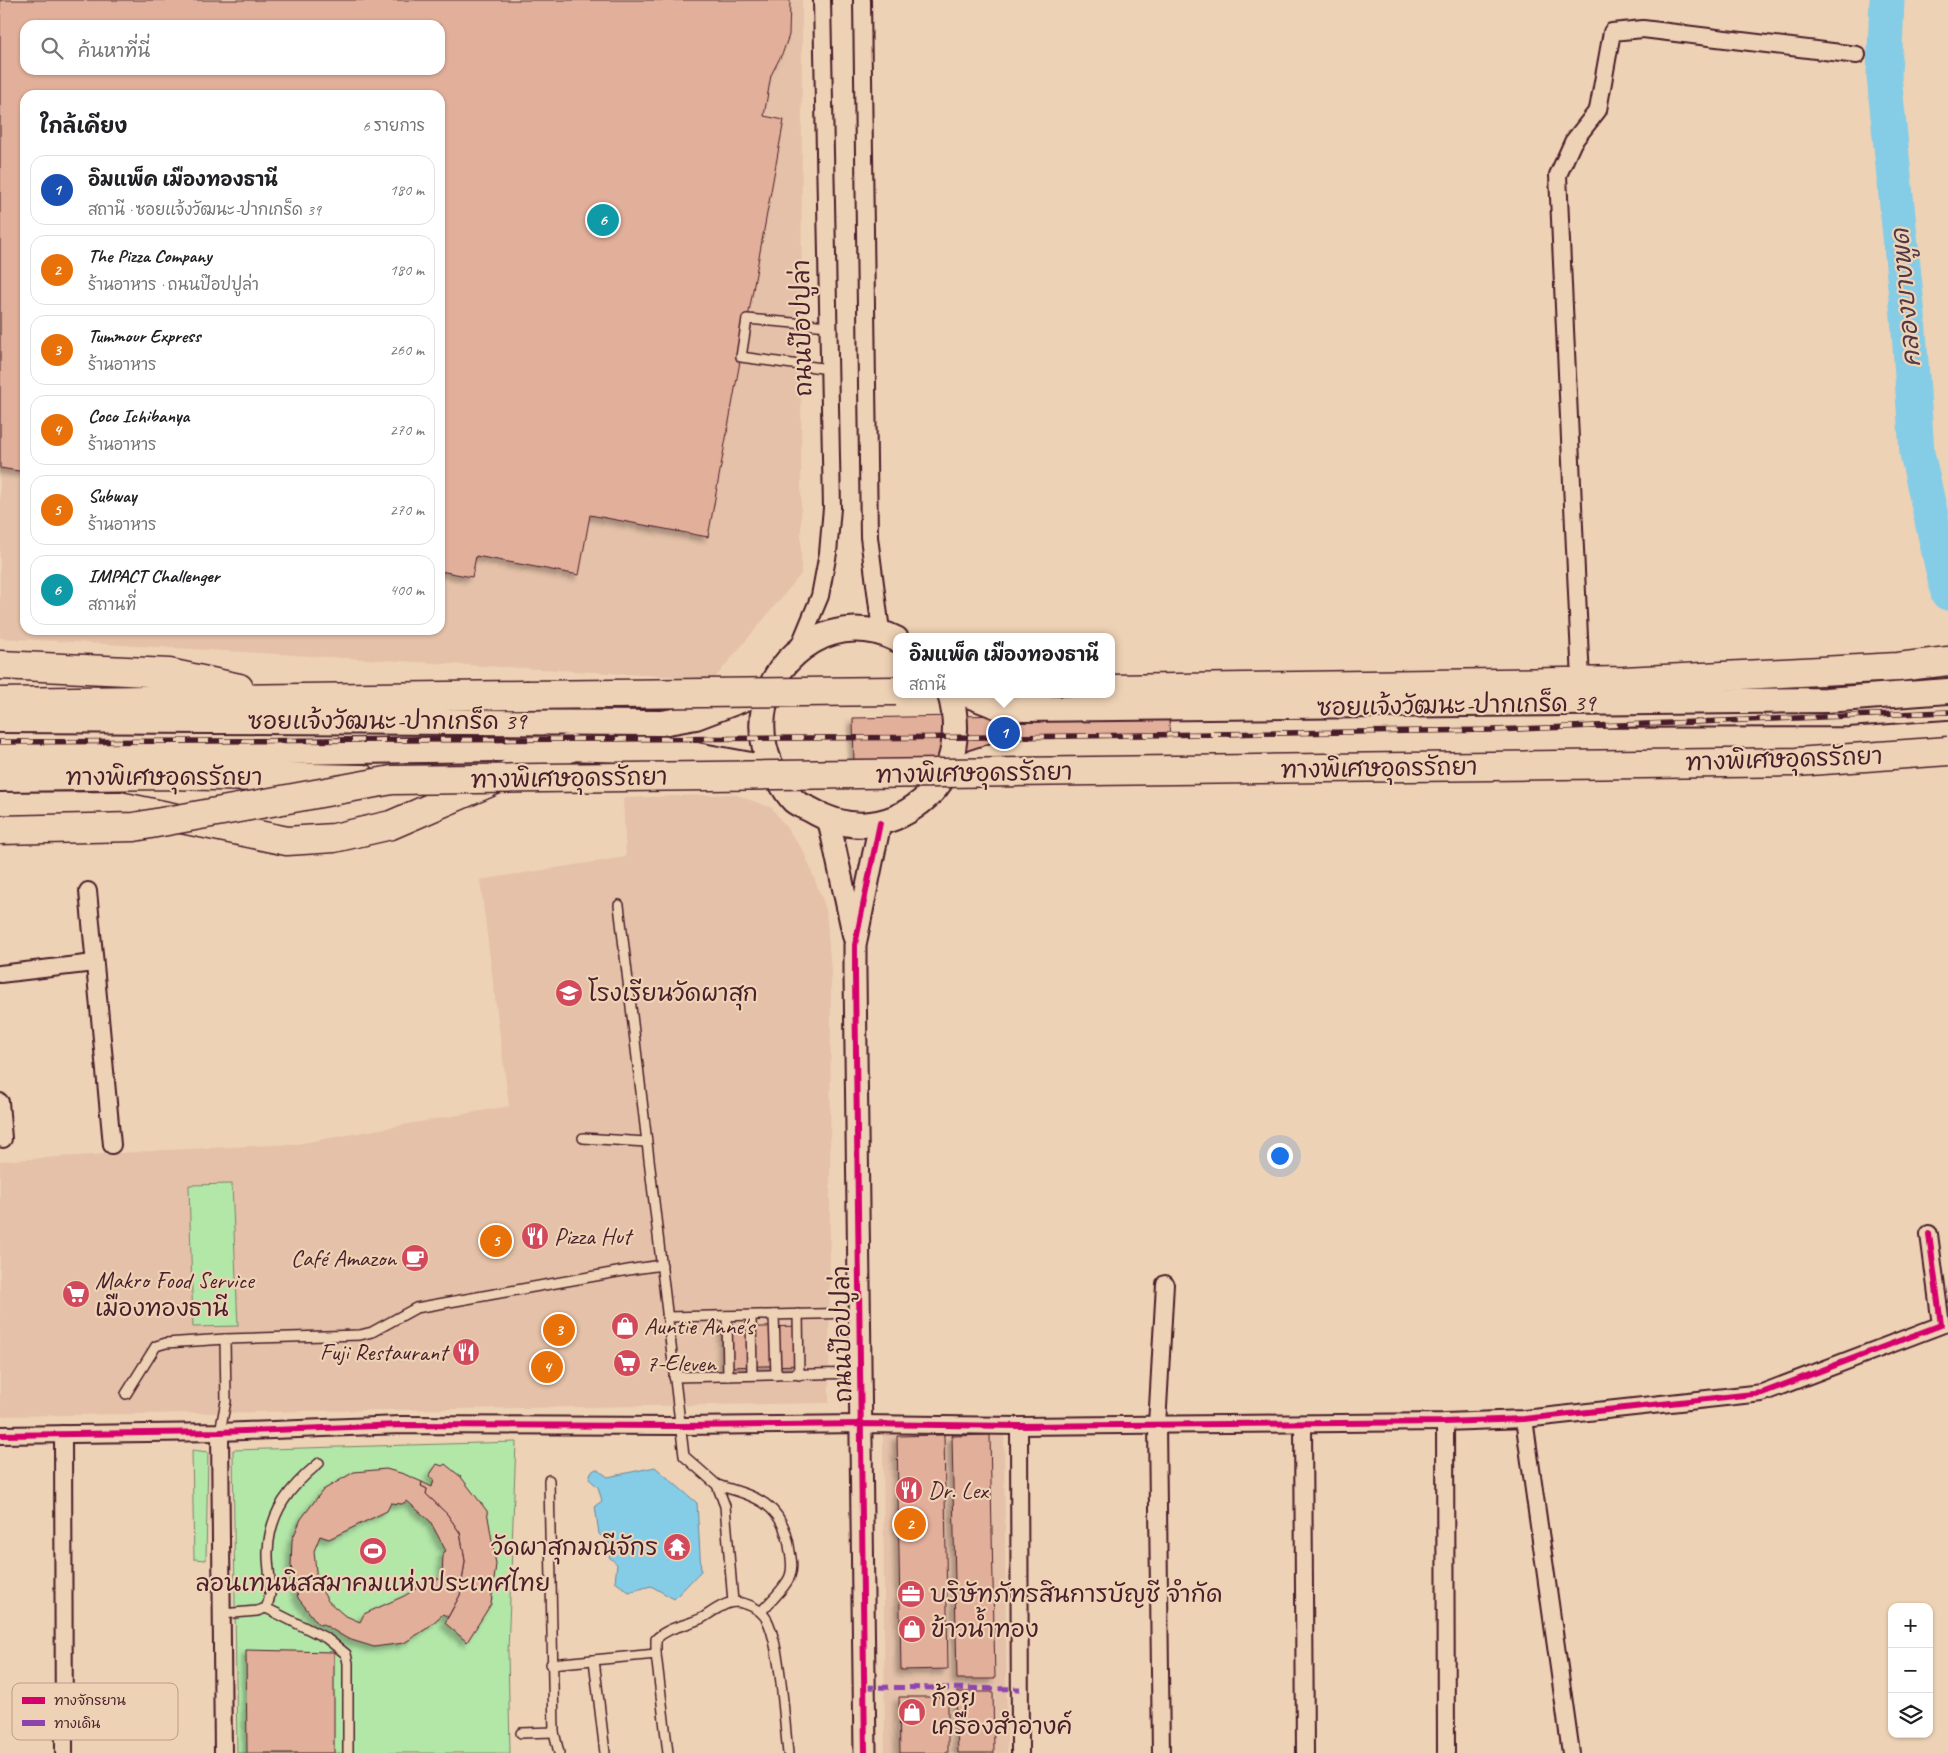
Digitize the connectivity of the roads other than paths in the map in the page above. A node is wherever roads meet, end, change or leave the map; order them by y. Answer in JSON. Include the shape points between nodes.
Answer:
{"nodes":[{"id":1,"x":822,"y":0,"type":"edge"},
{"id":2,"x":862,"y":0,"type":"edge"},
{"id":3,"x":1857,"y":55,"type":"dead end"},
{"id":4,"x":828,"y":326,"type":"junction"},
{"id":5,"x":829,"y":369,"type":"junction"},
{"id":6,"x":889,"y":635,"type":"edge"},
{"id":7,"x":798,"y":649,"type":"junction"},
{"id":8,"x":1948,"y":661,"type":"edge"},
{"id":9,"x":0,"y":665,"type":"edge"},
{"id":10,"x":1581,"y":682,"type":"junction"},
{"id":11,"x":1115,"y":688,"type":"edge"},
{"id":12,"x":768,"y":690,"type":"junction"},
{"id":13,"x":893,"y":691,"type":"edge"},
{"id":14,"x":1948,"y":691,"type":"edge"},
{"id":15,"x":283,"y":698,"type":"junction"},
{"id":16,"x":951,"y":698,"type":"edge"},
{"id":17,"x":976,"y":698,"type":"edge"},
{"id":18,"x":0,"y":703,"type":"edge"},
{"id":19,"x":49,"y":719,"type":"junction"},
{"id":20,"x":0,"y":720,"type":"edge"},
{"id":21,"x":1948,"y":732,"type":"edge"},
{"id":22,"x":569,"y":748,"type":"junction"},
{"id":23,"x":1948,"y":751,"type":"edge"},
{"id":24,"x":0,"y":756,"type":"edge"},
{"id":25,"x":770,"y":769,"type":"junction"},
{"id":26,"x":946,"y":771,"type":"junction"},
{"id":27,"x":0,"y":777,"type":"edge"},
{"id":28,"x":392,"y":780,"type":"junction"},
{"id":29,"x":0,"y":807,"type":"edge"},
{"id":30,"x":829,"y":821,"type":"junction"},
{"id":31,"x":880,"y":823,"type":"junction"},
{"id":32,"x":0,"y":830,"type":"edge"},
{"id":33,"x":88,"y":891,"type":"dead end"},
{"id":34,"x":619,"y":905,"type":"dead end"},
{"id":35,"x":855,"y":945,"type":"junction"},
{"id":36,"x":94,"y":963,"type":"junction"},
{"id":37,"x":0,"y":974,"type":"edge"},
{"id":38,"x":0,"y":1102,"type":"edge"},
{"id":39,"x":583,"y":1138,"type":"dead end"},
{"id":40,"x":4,"y":1140,"type":"dead end"},
{"id":41,"x":646,"y":1142,"type":"junction"},
{"id":42,"x":112,"y":1144,"type":"dead end"},
{"id":43,"x":1930,"y":1234,"type":"dead end"},
{"id":44,"x":662,"y":1266,"type":"junction"},
{"id":45,"x":1165,"y":1284,"type":"dead end"},
{"id":46,"x":860,"y":1313,"type":"junction"},
{"id":47,"x":798,"y":1314,"type":"junction"},
{"id":48,"x":774,"y":1315,"type":"junction"},
{"id":49,"x":727,"y":1316,"type":"junction"},
{"id":50,"x":751,"y":1316,"type":"junction"},
{"id":51,"x":667,"y":1317,"type":"junction"},
{"id":52,"x":1945,"y":1324,"type":"edge"},
{"id":53,"x":225,"y":1339,"type":"junction"},
{"id":54,"x":861,"y":1373,"type":"junction"},
{"id":55,"x":799,"y":1374,"type":"junction"},
{"id":56,"x":752,"y":1375,"type":"junction"},
{"id":57,"x":776,"y":1375,"type":"junction"},
{"id":58,"x":728,"y":1376,"type":"junction"},
{"id":59,"x":674,"y":1377,"type":"junction"},
{"id":60,"x":126,"y":1394,"type":"dead end"},
{"id":61,"x":1524,"y":1419,"type":"junction"},
{"id":62,"x":1445,"y":1422,"type":"junction"},
{"id":63,"x":862,"y":1424,"type":"junction"},
{"id":64,"x":1303,"y":1424,"type":"junction"},
{"id":65,"x":1157,"y":1425,"type":"junction"},
{"id":66,"x":681,"y":1426,"type":"junction"},
{"id":67,"x":1019,"y":1426,"type":"junction"},
{"id":68,"x":220,"y":1432,"type":"junction"},
{"id":69,"x":64,"y":1434,"type":"junction"},
{"id":70,"x":0,"y":1435,"type":"edge"},
{"id":71,"x":319,"y":1463,"type":"dead end"},
{"id":72,"x":549,"y":1480,"type":"dead end"},
{"id":73,"x":717,"y":1485,"type":"junction"},
{"id":74,"x":733,"y":1602,"type":"junction"},
{"id":75,"x":266,"y":1608,"type":"junction"},
{"id":76,"x":761,"y":1612,"type":"junction"},
{"id":77,"x":222,"y":1614,"type":"junction"},
{"id":78,"x":656,"y":1654,"type":"junction"},
{"id":79,"x":594,"y":1660,"type":"junction"},
{"id":80,"x":551,"y":1664,"type":"junction"},
{"id":81,"x":64,"y":1683,"type":"edge"},
{"id":82,"x":554,"y":1732,"type":"junction"},
{"id":83,"x":521,"y":1733,"type":"dead end"},
{"id":84,"x":64,"y":1740,"type":"edge"},
{"id":85,"x":64,"y":1753,"type":"edge"},
{"id":86,"x":223,"y":1753,"type":"edge"},
{"id":87,"x":348,"y":1753,"type":"edge"},
{"id":88,"x":559,"y":1753,"type":"edge"},
{"id":89,"x":605,"y":1753,"type":"edge"},
{"id":90,"x":668,"y":1753,"type":"edge"},
{"id":91,"x":788,"y":1753,"type":"edge"},
{"id":92,"x":865,"y":1753,"type":"edge"},
{"id":93,"x":1020,"y":1753,"type":"edge"},
{"id":94,"x":1161,"y":1753,"type":"edge"},
{"id":95,"x":1305,"y":1753,"type":"edge"},
{"id":96,"x":1446,"y":1753,"type":"edge"},
{"id":97,"x":1571,"y":1753,"type":"edge"}],
"edges":[{"from":1,"to":4,"type":"street","name":"ถนนป๊อปปูล่า"},
{"from":2,"to":6,"type":"street","via":[[869,537]]},
{"from":3,"to":10,"type":"street","via":[[1643,29],[1612,32],[1598,110],[1573,142],[1558,175]]},
{"from":4,"to":5,"type":"street","name":"ถนนป๊อปปูล่า"},
{"from":4,"to":5,"type":"lane","via":[[748,319],[741,357]]},
{"from":5,"to":7,"type":"street","name":"ถนนป๊อปปูล่า","via":[[832,508],[828,553],[820,596]]},
{"from":6,"to":7,"type":"main road","via":[[852,629],[824,635]]},
{"from":7,"to":12,"type":"main road","via":[[780,668]]},
{"from":8,"to":10,"type":"highway","via":[[1898,667]]},
{"from":9,"to":15,"type":"highway","via":[[169,672]]},
{"from":10,"to":11,"type":"highway"},
{"from":12,"to":19,"type":"main road","name":"ซอยแจ้งวัฒนะ-ปากเกร็ด 39","via":[[696,716],[662,724]]},
{"from":12,"to":25,"type":"main road","via":[[761,730]]},
{"from":13,"to":15,"type":"highway","bridge":true},
{"from":14,"to":17,"type":"main road","name":"ซอยแจ้งวัฒนะ-ปากเกร็ด 39","via":[[1826,700],[1034,709],[999,707]]},
{"from":15,"to":18,"type":"highway"},
{"from":16,"to":26,"type":"main road","via":[[956,712],[955,742]]},
{"from":18,"to":19,"type":"highway"},
{"from":19,"to":20,"type":"main road","name":"ซอยแจ้งวัฒนะ-ปากเกร็ด 39"},
{"from":21,"to":26,"type":"main road","name":"ซอยแจ้งวัฒนะ-ปากเกร็ด 39","via":[[1849,740],[1560,740],[1205,749],[1014,749]]},
{"from":22,"to":24,"type":"main road","name":"ซอยแจ้งวัฒนะ-ปากเกร็ด 39"},
{"from":22,"to":25,"type":"main road","name":"ซอยแจ้งวัฒนะ-ปากเกร็ด 39","via":[[680,752]]},
{"from":22,"to":29,"type":"highway","via":[[391,825],[334,838],[286,841],[119,806]]},
{"from":23,"to":28,"type":"highway","name":"ทางพิเศษอุดรรัถยา","bridge":true,"via":[[1776,763]]},
{"from":25,"to":30,"type":"main road","via":[[794,801]]},
{"from":26,"to":31,"type":"main road","via":[[930,795],[907,812]]},
{"from":27,"to":28,"type":"highway","name":"ทางพิเศษอุดรรัถยา","bridge":true},
{"from":28,"to":32,"type":"highway","bridge":true,"via":[[134,827]]},
{"from":30,"to":31,"type":"main road","via":[[855,825]]},
{"from":30,"to":35,"type":"street"},
{"from":31,"to":35,"type":"street"},
{"from":33,"to":36,"type":"street"},
{"from":34,"to":41,"type":"lane"},
{"from":35,"to":46,"type":"street","name":"ถนนป๊อปปูล่า"},
{"from":36,"to":37,"type":"street"},
{"from":36,"to":42,"type":"street"},
{"from":38,"to":40,"type":"street"},
{"from":39,"to":41,"type":"lane"},
{"from":41,"to":44,"type":"lane"},
{"from":43,"to":52,"type":"street"},
{"from":44,"to":51,"type":"lane"},
{"from":44,"to":53,"type":"lane","via":[[634,1268],[416,1308],[372,1332],[360,1335]]},
{"from":45,"to":65,"type":"street"},
{"from":46,"to":47,"type":"lane"},
{"from":46,"to":54,"type":"street","name":"ถนนป๊อปปูล่า"},
{"from":47,"to":48,"type":"lane"},
{"from":47,"to":55,"type":"lane"},
{"from":48,"to":50,"type":"lane"},
{"from":48,"to":57,"type":"lane"},
{"from":49,"to":50,"type":"lane"},
{"from":49,"to":51,"type":"lane"},
{"from":49,"to":58,"type":"lane"},
{"from":50,"to":56,"type":"lane"},
{"from":51,"to":59,"type":"lane"},
{"from":52,"to":61,"type":"street","via":[[1762,1393]]},
{"from":53,"to":60,"type":"lane","via":[[156,1346]]},
{"from":53,"to":68,"type":"lane","via":[[226,1402]]},
{"from":54,"to":55,"type":"lane"},
{"from":54,"to":63,"type":"street","name":"ถนนป๊อปปูล่า"},
{"from":55,"to":57,"type":"lane"},
{"from":56,"to":57,"type":"lane"},
{"from":56,"to":58,"type":"lane"},
{"from":58,"to":59,"type":"lane"},
{"from":59,"to":66,"type":"lane"},
{"from":61,"to":62,"type":"street"},
{"from":61,"to":97,"type":"street"},
{"from":62,"to":64,"type":"street"},
{"from":62,"to":96,"type":"street"},
{"from":63,"to":66,"type":"street"},
{"from":63,"to":67,"type":"street"},
{"from":63,"to":92,"type":"street","name":"ถนนป๊อปปูล่า"},
{"from":64,"to":65,"type":"street"},
{"from":64,"to":95,"type":"street"},
{"from":65,"to":67,"type":"street"},
{"from":65,"to":94,"type":"street"},
{"from":66,"to":68,"type":"street","via":[[400,1425]]},
{"from":66,"to":73,"type":"lane","via":[[684,1456]]},
{"from":67,"to":93,"type":"street"},
{"from":68,"to":69,"type":"street"},
{"from":68,"to":77,"type":"street"},
{"from":69,"to":70,"type":"street"},
{"from":69,"to":81,"type":"street"},
{"from":71,"to":75,"type":"lane","via":[[296,1482],[281,1502],[268,1551],[271,1598]]},
{"from":72,"to":80,"type":"lane"},
{"from":73,"to":74,"type":"lane","via":[[725,1506]]},
{"from":73,"to":76,"type":"lane","via":[[763,1500],[776,1513],[787,1535],[792,1564],[790,1576]]},
{"from":74,"to":76,"type":"lane","via":[[750,1605]]},
{"from":74,"to":78,"type":"lane","via":[[699,1620],[665,1631],[656,1639]]},
{"from":75,"to":77,"type":"lane"},
{"from":75,"to":87,"type":"lane","via":[[326,1638],[346,1654]]},
{"from":76,"to":91,"type":"lane","via":[[774,1639]]},
{"from":77,"to":86,"type":"street"},
{"from":78,"to":79,"type":"lane"},
{"from":78,"to":90,"type":"lane"},
{"from":79,"to":80,"type":"lane"},
{"from":79,"to":89,"type":"lane"},
{"from":80,"to":82,"type":"lane"},
{"from":82,"to":83,"type":"lane"},
{"from":82,"to":88,"type":"lane"},
{"from":84,"to":85,"type":"street"}]}
